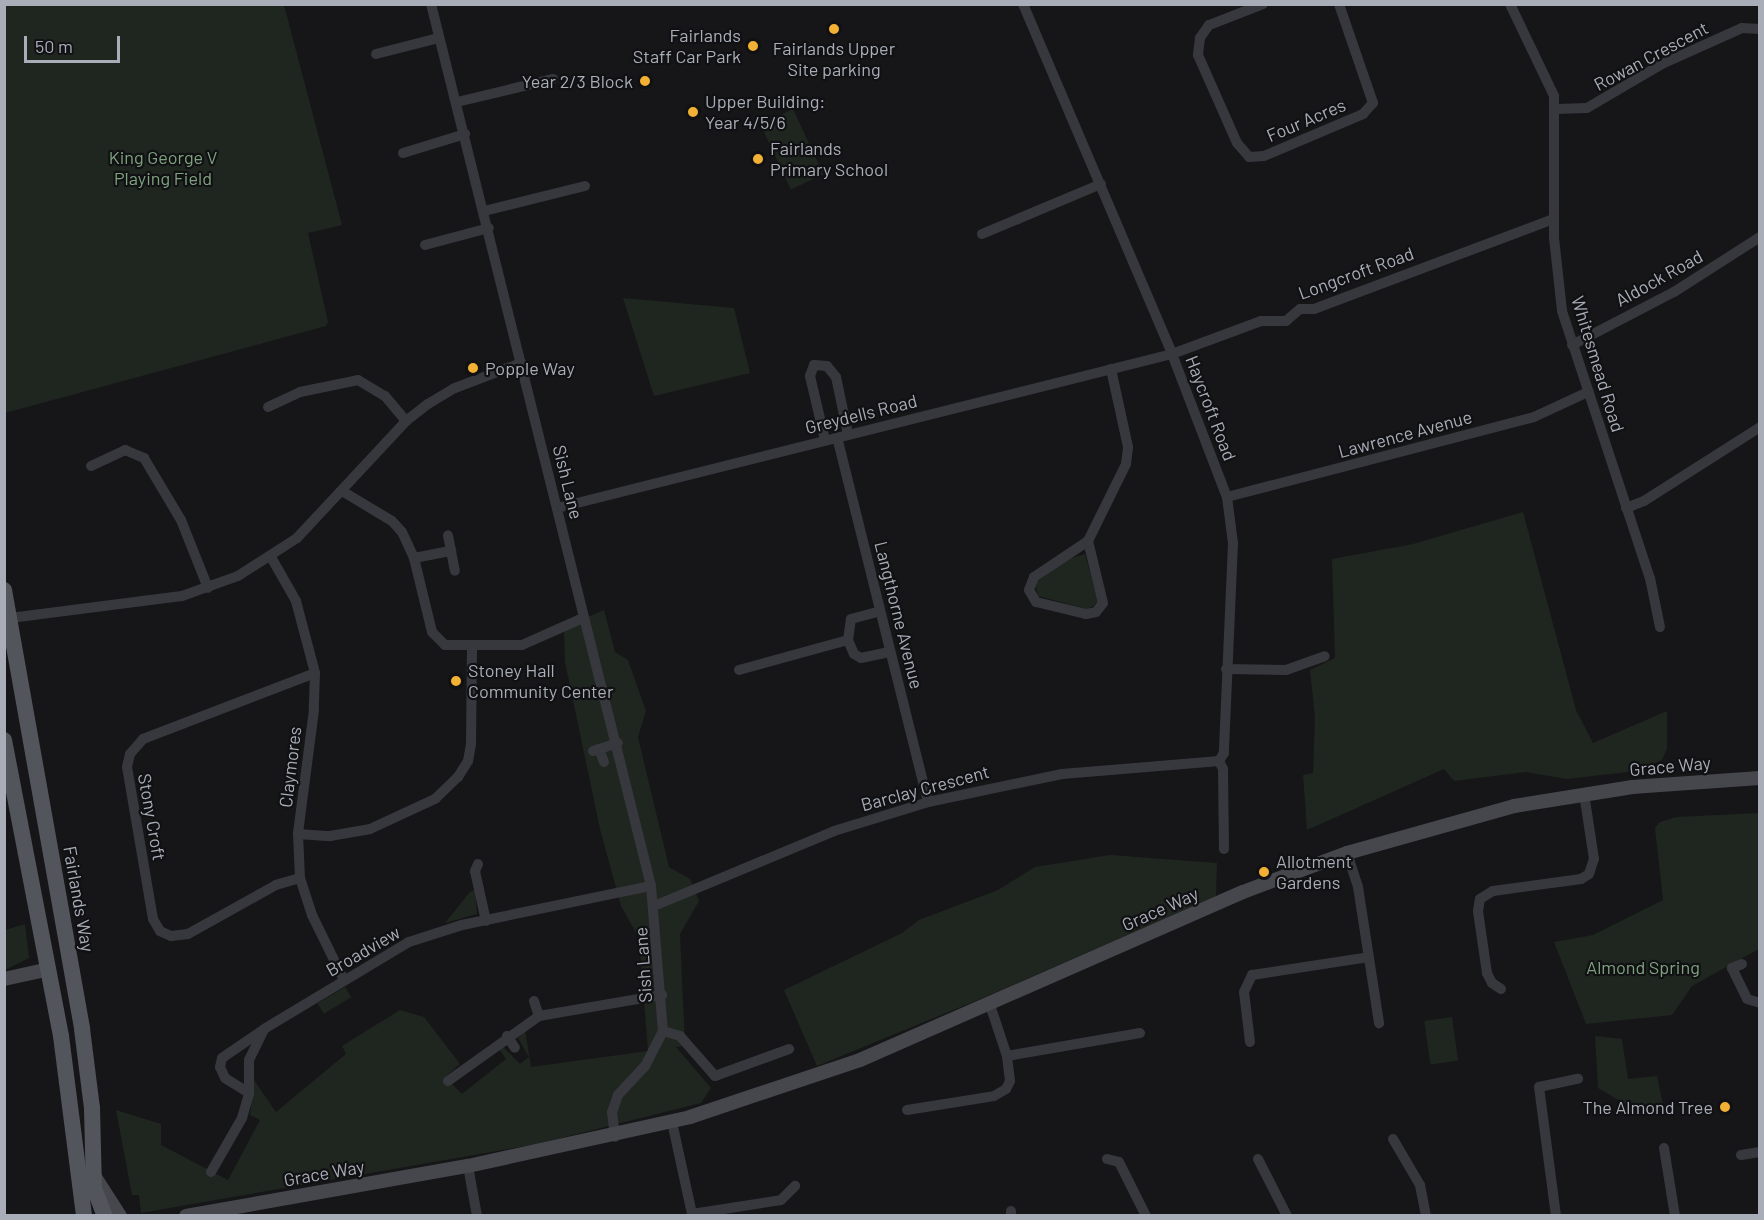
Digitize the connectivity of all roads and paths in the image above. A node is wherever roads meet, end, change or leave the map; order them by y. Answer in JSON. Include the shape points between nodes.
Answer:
{"nodes":[{"id":1,"x":431,"y":4,"type":"edge"},
{"id":2,"x":1023,"y":4,"type":"edge"},
{"id":3,"x":1263,"y":4,"type":"edge"},
{"id":4,"x":1339,"y":4,"type":"edge"},
{"id":5,"x":1510,"y":4,"type":"edge"},
{"id":6,"x":1236,"y":8,"type":"edge"},
{"id":7,"x":1760,"y":29,"type":"edge"},
{"id":8,"x":439,"y":38,"type":"junction"},
{"id":9,"x":376,"y":54,"type":"dead end"},
{"id":10,"x":554,"y":79,"type":"dead end"},
{"id":11,"x":457,"y":102,"type":"junction"},
{"id":12,"x":1556,"y":109,"type":"junction"},
{"id":13,"x":465,"y":134,"type":"junction"},
{"id":14,"x":403,"y":153,"type":"dead end"},
{"id":15,"x":1101,"y":184,"type":"junction"},
{"id":16,"x":585,"y":186,"type":"dead end"},
{"id":17,"x":484,"y":211,"type":"junction"},
{"id":18,"x":1554,"y":219,"type":"junction"},
{"id":19,"x":489,"y":228,"type":"junction"},
{"id":20,"x":982,"y":234,"type":"dead end"},
{"id":21,"x":1760,"y":237,"type":"edge"},
{"id":22,"x":425,"y":245,"type":"dead end"},
{"id":23,"x":1572,"y":345,"type":"junction"},
{"id":24,"x":1172,"y":354,"type":"junction"},
{"id":25,"x":521,"y":363,"type":"junction"},
{"id":26,"x":1111,"y":369,"type":"junction"},
{"id":27,"x":1588,"y":392,"type":"junction"},
{"id":28,"x":268,"y":406,"type":"dead end"},
{"id":29,"x":406,"y":421,"type":"junction"},
{"id":30,"x":1760,"y":427,"type":"edge"},
{"id":31,"x":842,"y":435,"type":"junction"},
{"id":32,"x":825,"y":440,"type":"junction"},
{"id":33,"x":91,"y":466,"type":"dead end"},
{"id":34,"x":342,"y":491,"type":"junction"},
{"id":35,"x":1227,"y":497,"type":"junction"},
{"id":36,"x":557,"y":508,"type":"junction"},
{"id":37,"x":1626,"y":508,"type":"junction"},
{"id":38,"x":448,"y":535,"type":"dead end"},
{"id":39,"x":1088,"y":542,"type":"junction"},
{"id":40,"x":451,"y":551,"type":"junction"},
{"id":41,"x":271,"y":557,"type":"junction"},
{"id":42,"x":414,"y":558,"type":"junction"},
{"id":43,"x":455,"y":571,"type":"dead end"},
{"id":44,"x":208,"y":588,"type":"junction"},
{"id":45,"x":4,"y":590,"type":"edge"},
{"id":46,"x":880,"y":611,"type":"junction"},
{"id":47,"x":10,"y":618,"type":"junction"},
{"id":48,"x":583,"y":618,"type":"junction"},
{"id":49,"x":1660,"y":627,"type":"dead end"},
{"id":50,"x":848,"y":640,"type":"junction"},
{"id":51,"x":472,"y":646,"type":"junction"},
{"id":52,"x":890,"y":652,"type":"junction"},
{"id":53,"x":1325,"y":656,"type":"dead end"},
{"id":54,"x":1226,"y":669,"type":"junction"},
{"id":55,"x":739,"y":670,"type":"dead end"},
{"id":56,"x":315,"y":673,"type":"junction"},
{"id":57,"x":4,"y":740,"type":"edge"},
{"id":58,"x":618,"y":742,"type":"junction"},
{"id":59,"x":1219,"y":761,"type":"junction"},
{"id":60,"x":604,"y":762,"type":"dead end"},
{"id":61,"x":1760,"y":778,"type":"edge"},
{"id":62,"x":1584,"y":794,"type":"junction"},
{"id":63,"x":928,"y":802,"type":"junction"},
{"id":64,"x":298,"y":834,"type":"junction"},
{"id":65,"x":1224,"y":849,"type":"dead end"},
{"id":66,"x":1347,"y":852,"type":"junction"},
{"id":67,"x":478,"y":864,"type":"dead end"},
{"id":68,"x":300,"y":878,"type":"junction"},
{"id":69,"x":651,"y":886,"type":"junction"},
{"id":70,"x":654,"y":906,"type":"junction"},
{"id":71,"x":486,"y":921,"type":"junction"},
{"id":72,"x":1369,"y":957,"type":"junction"},
{"id":73,"x":49,"y":969,"type":"junction"},
{"id":74,"x":1720,"y":974,"type":"dead end"},
{"id":75,"x":4,"y":979,"type":"edge"},
{"id":76,"x":344,"y":980,"type":"junction"},
{"id":77,"x":1501,"y":989,"type":"dead end"},
{"id":78,"x":662,"y":995,"type":"junction"},
{"id":79,"x":534,"y":1000,"type":"dead end"},
{"id":80,"x":1760,"y":1003,"type":"edge"},
{"id":81,"x":990,"y":1005,"type":"junction"},
{"id":82,"x":539,"y":1016,"type":"junction"},
{"id":83,"x":1379,"y":1023,"type":"dead end"},
{"id":84,"x":264,"y":1029,"type":"junction"},
{"id":85,"x":663,"y":1031,"type":"junction"},
{"id":86,"x":1140,"y":1033,"type":"dead end"},
{"id":87,"x":507,"y":1036,"type":"junction"},
{"id":88,"x":1250,"y":1042,"type":"dead end"},
{"id":89,"x":515,"y":1048,"type":"dead end"},
{"id":90,"x":789,"y":1049,"type":"dead end"},
{"id":91,"x":1007,"y":1056,"type":"junction"},
{"id":92,"x":1578,"y":1079,"type":"dead end"},
{"id":93,"x":448,"y":1081,"type":"dead end"},
{"id":94,"x":249,"y":1093,"type":"junction"},
{"id":95,"x":907,"y":1110,"type":"dead end"},
{"id":96,"x":672,"y":1122,"type":"junction"},
{"id":97,"x":615,"y":1137,"type":"junction"},
{"id":98,"x":1393,"y":1138,"type":"dead end"},
{"id":99,"x":1664,"y":1148,"type":"dead end"},
{"id":100,"x":1760,"y":1152,"type":"edge"},
{"id":101,"x":1741,"y":1155,"type":"dead end"},
{"id":102,"x":1107,"y":1159,"type":"dead end"},
{"id":103,"x":1258,"y":1159,"type":"dead end"},
{"id":104,"x":468,"y":1166,"type":"junction"},
{"id":105,"x":212,"y":1172,"type":"dead end"},
{"id":106,"x":95,"y":1177,"type":"junction"},
{"id":107,"x":795,"y":1186,"type":"dead end"},
{"id":108,"x":84,"y":1215,"type":"edge"},
{"id":109,"x":105,"y":1215,"type":"edge"},
{"id":110,"x":120,"y":1215,"type":"edge"},
{"id":111,"x":186,"y":1215,"type":"edge"},
{"id":112,"x":477,"y":1215,"type":"edge"},
{"id":113,"x":1146,"y":1215,"type":"edge"},
{"id":114,"x":1287,"y":1215,"type":"edge"},
{"id":115,"x":1426,"y":1215,"type":"edge"},
{"id":116,"x":1556,"y":1215,"type":"edge"},
{"id":117,"x":1675,"y":1215,"type":"edge"}],
"edges":[{"from":1,"to":8,"type":"street","name":"Sish Lane"},
{"from":2,"to":15,"type":"street","name":"Haycroft Road"},
{"from":3,"to":6,"type":"street","name":"Four Acres"},
{"from":4,"to":6,"type":"street","name":"Four Acres","via":[[1373,103],[1362,114],[1264,156],[1249,157],[1238,143],[1197,55],[1200,38],[1209,25]]},
{"from":5,"to":12,"type":"street","name":"Whitesmead Road","via":[[1554,96]]},
{"from":7,"to":12,"type":"street","name":"Rowan Crescent","via":[[1742,28],[1662,64],[1587,108]]},
{"from":8,"to":9,"type":"street"},
{"from":8,"to":11,"type":"street","name":"Sish Lane"},
{"from":10,"to":11,"type":"street"},
{"from":11,"to":13,"type":"street","name":"Sish Lane"},
{"from":12,"to":18,"type":"street","name":"Whitesmead Road"},
{"from":13,"to":14,"type":"street"},
{"from":13,"to":17,"type":"street","name":"Sish Lane"},
{"from":15,"to":20,"type":"street"},
{"from":15,"to":24,"type":"street","name":"Haycroft Road"},
{"from":16,"to":17,"type":"street"},
{"from":17,"to":19,"type":"street","name":"Sish Lane"},
{"from":18,"to":23,"type":"street","name":"Whitesmead Road","via":[[1560,297]]},
{"from":18,"to":24,"type":"street","name":"Longcroft Road","via":[[1314,309],[1300,309],[1287,321],[1245,325],[1232,334]]},
{"from":19,"to":22,"type":"street"},
{"from":19,"to":25,"type":"street","name":"Sish Lane"},
{"from":21,"to":23,"type":"street","name":"Aldock Road","via":[[1674,292]]},
{"from":23,"to":27,"type":"street","name":"Whitesmead Road"},
{"from":24,"to":26,"type":"street","name":"Greydells Road"},
{"from":24,"to":35,"type":"street","name":"Haycroft Road"},
{"from":25,"to":29,"type":"street","via":[[455,387]]},
{"from":25,"to":36,"type":"street","name":"Sish Lane"},
{"from":26,"to":31,"type":"street","name":"Greydells Road"},
{"from":26,"to":39,"type":"street","via":[[1126,431],[1127,456]]},
{"from":27,"to":35,"type":"street","name":"Lawrence Avenue","via":[[1534,417]]},
{"from":27,"to":37,"type":"street","name":"Whitesmead Road"},
{"from":28,"to":29,"type":"street","via":[[310,389],[358,380],[386,396]]},
{"from":29,"to":34,"type":"street"},
{"from":30,"to":37,"type":"street","via":[[1644,501]]},
{"from":31,"to":32,"type":"street","name":"Greydells Road"},
{"from":31,"to":32,"type":"street","name":"Langthorne Avenue","via":[[836,378],[822,363],[814,365],[810,376]]},
{"from":31,"to":46,"type":"street","name":"Langthorne Avenue"},
{"from":32,"to":36,"type":"street","name":"Greydells Road"},
{"from":33,"to":44,"type":"street","via":[[125,450],[148,463],[181,520]]},
{"from":34,"to":41,"type":"street","via":[[297,538]]},
{"from":34,"to":42,"type":"street","via":[[392,521],[408,541]]},
{"from":35,"to":54,"type":"street","name":"Haycroft Road","via":[[1233,543]]},
{"from":36,"to":48,"type":"street","name":"Sish Lane"},
{"from":37,"to":49,"type":"street","name":"Whitesmead Road","via":[[1650,578]]},
{"from":38,"to":40,"type":"street"},
{"from":39,"to":39,"type":"street","via":[[1102,589],[1100,608],[1086,614],[1036,602],[1029,590],[1034,577]]},
{"from":40,"to":42,"type":"street"},
{"from":40,"to":43,"type":"street"},
{"from":41,"to":44,"type":"street"},
{"from":41,"to":56,"type":"street","name":"Claymores","via":[[296,601]]},
{"from":42,"to":51,"type":"street","via":[[436,638],[445,645]]},
{"from":44,"to":47,"type":"street","via":[[149,602]]},
{"from":45,"to":47,"type":"main road","name":"Fairlands Way"},
{"from":46,"to":50,"type":"street","via":[[851,619]]},
{"from":46,"to":52,"type":"street","name":"Langthorne Avenue"},
{"from":47,"to":106,"type":"main road","name":"Fairlands Way","via":[[82,1029]]},
{"from":48,"to":51,"type":"street","via":[[522,645]]},
{"from":48,"to":58,"type":"street","name":"Sish Lane"},
{"from":50,"to":52,"type":"street","via":[[854,654],[861,658]]},
{"from":50,"to":55,"type":"street"},
{"from":51,"to":64,"type":"street","via":[[471,744],[468,761],[458,777],[435,799],[370,829],[330,836]]},
{"from":52,"to":63,"type":"street","name":"Langthorne Avenue"},
{"from":53,"to":54,"type":"street","via":[[1286,670]]},
{"from":54,"to":59,"type":"street","name":"Haycroft Road","via":[[1224,753]]},
{"from":56,"to":64,"type":"street","name":"Claymores"},
{"from":56,"to":68,"type":"street","name":"Stony Croft","via":[[143,739],[130,754],[127,767],[153,919],[160,931],[171,936],[188,934],[276,885]]},
{"from":57,"to":73,"type":"main road"},
{"from":58,"to":60,"type":"street","via":[[596,750]]},
{"from":58,"to":69,"type":"street","name":"Sish Lane"},
{"from":59,"to":63,"type":"street","name":"Barclay Crescent","via":[[1062,774]]},
{"from":59,"to":65,"type":"street","name":"Haycroft Road","via":[[1223,769]]},
{"from":61,"to":62,"type":"street","name":"Grace Way"},
{"from":62,"to":66,"type":"street","name":"Grace Way","via":[[1468,817]]},
{"from":62,"to":77,"type":"street","via":[[1594,860],[1589,874],[1581,879],[1492,891],[1480,899],[1478,911],[1487,974]]},
{"from":63,"to":70,"type":"street","name":"Barclay Crescent","via":[[834,831]]},
{"from":64,"to":68,"type":"street","name":"Claymores"},
{"from":66,"to":72,"type":"street","via":[[1358,887]]},
{"from":66,"to":81,"type":"street","name":"Grace Way","via":[[1244,892]]},
{"from":67,"to":71,"type":"street","via":[[475,871]]},
{"from":68,"to":76,"type":"street","name":"Claymores","via":[[312,915]]},
{"from":69,"to":70,"type":"street","name":"Sish Lane"},
{"from":69,"to":71,"type":"street","name":"Broadview"},
{"from":70,"to":78,"type":"street","name":"Sish Lane"},
{"from":71,"to":76,"type":"street","name":"Broadview","via":[[409,942]]},
{"from":72,"to":83,"type":"street"},
{"from":72,"to":88,"type":"street","via":[[1252,975],[1244,992]]},
{"from":73,"to":75,"type":"street"},
{"from":73,"to":108,"type":"main road"},
{"from":74,"to":80,"type":"street","via":[[1737,966],[1747,999]]},
{"from":76,"to":84,"type":"street","name":"Broadview"},
{"from":78,"to":82,"type":"street"},
{"from":78,"to":85,"type":"street","name":"Sish Lane"},
{"from":79,"to":82,"type":"street"},
{"from":81,"to":91,"type":"street"},
{"from":81,"to":96,"type":"street","name":"Grace Way","via":[[860,1060]]},
{"from":82,"to":87,"type":"street"},
{"from":84,"to":94,"type":"street","via":[[249,1060]]},
{"from":84,"to":94,"type":"street","name":"Broadview","via":[[222,1058],[220,1067],[225,1078]]},
{"from":85,"to":90,"type":"street","via":[[680,1036],[715,1076]]},
{"from":85,"to":97,"type":"street","name":"Sish Lane","via":[[645,1066],[618,1095],[612,1112]]},
{"from":86,"to":91,"type":"street"},
{"from":87,"to":89,"type":"street"},
{"from":87,"to":93,"type":"street"},
{"from":91,"to":95,"type":"street","via":[[1010,1081],[997,1095]]},
{"from":92,"to":116,"type":"street","via":[[1539,1087]]},
{"from":94,"to":105,"type":"street","via":[[242,1118]]},
{"from":96,"to":97,"type":"street","name":"Grace Way"},
{"from":96,"to":107,"type":"street","via":[[692,1214],[781,1200]]},
{"from":97,"to":104,"type":"street","name":"Grace Way"},
{"from":98,"to":115,"type":"street","via":[[1420,1185]]},
{"from":99,"to":117,"type":"street"},
{"from":100,"to":101,"type":"street"},
{"from":102,"to":113,"type":"street","via":[[1119,1162]]},
{"from":103,"to":114,"type":"street"},
{"from":104,"to":111,"type":"street","name":"Grace Way"},
{"from":104,"to":112,"type":"street"},
{"from":106,"to":109,"type":"main road","name":"Fairlands Way","via":[[94,1188]]},
{"from":106,"to":110,"type":"street"}]}
